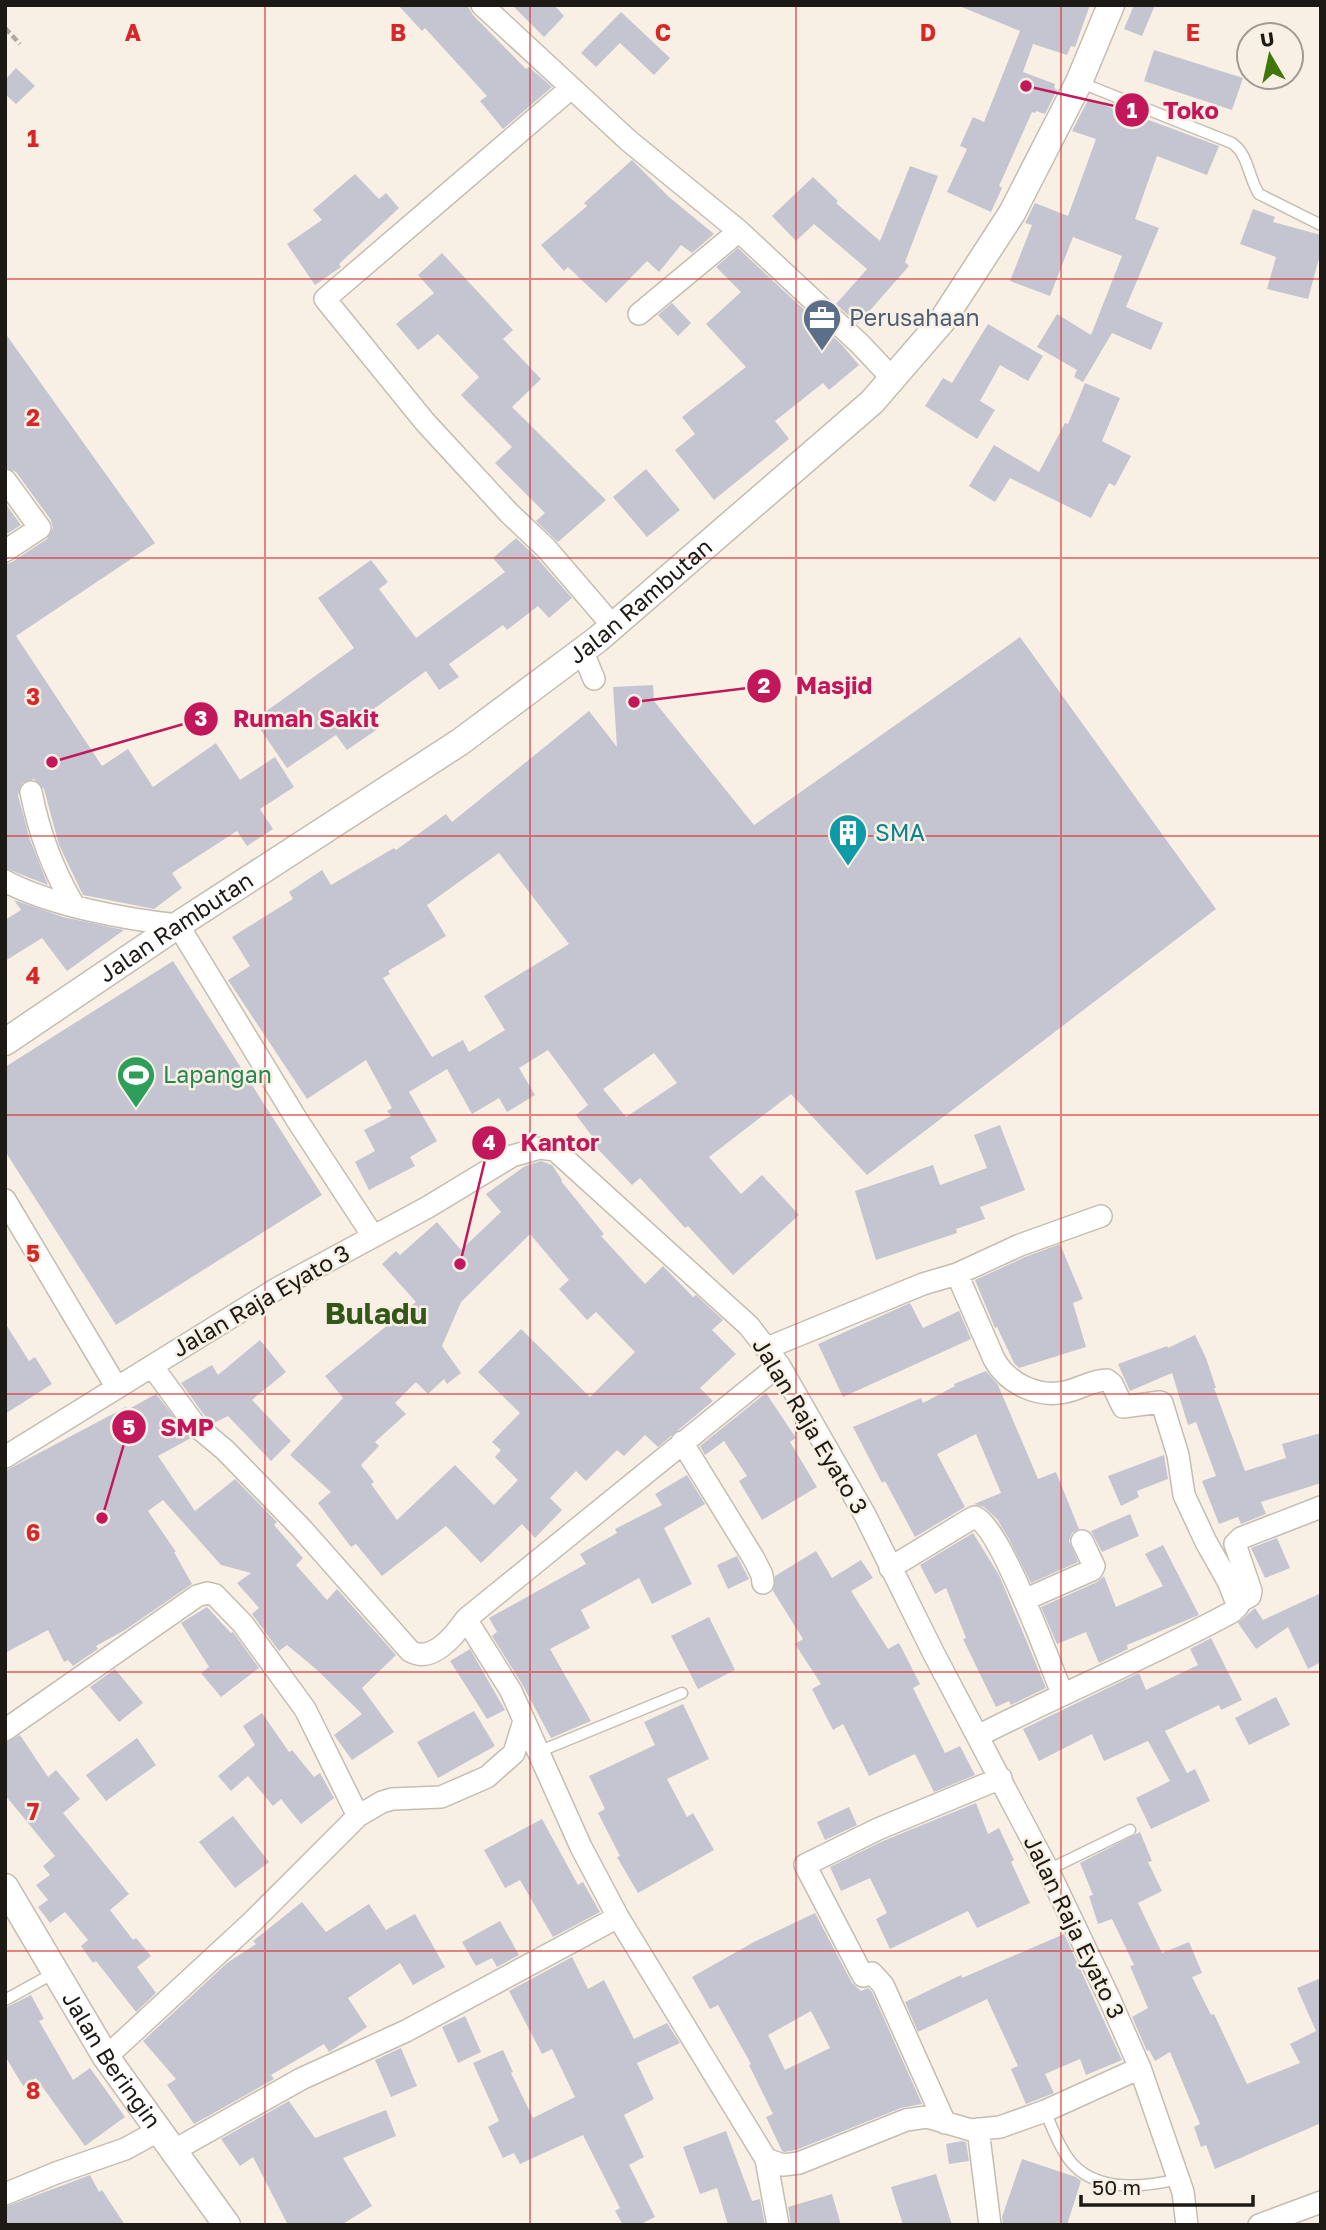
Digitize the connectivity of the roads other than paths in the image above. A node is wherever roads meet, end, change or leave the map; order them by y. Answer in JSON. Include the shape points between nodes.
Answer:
{"nodes":[{"id":1,"x":482,"y":5,"type":"edge"},
{"id":2,"x":1111,"y":5,"type":"edge"},
{"id":3,"x":1079,"y":82,"type":"junction"},
{"id":4,"x":570,"y":88,"type":"junction"},
{"id":5,"x":1321,"y":225,"type":"edge"},
{"id":6,"x":739,"y":231,"type":"junction"},
{"id":7,"x":639,"y":314,"type":"dead end"},
{"id":8,"x":892,"y":380,"type":"junction"},
{"id":9,"x":5,"y":480,"type":"edge"},
{"id":10,"x":5,"y":551,"type":"edge"},
{"id":11,"x":612,"y":625,"type":"junction"},
{"id":12,"x":582,"y":650,"type":"junction"},
{"id":13,"x":594,"y":679,"type":"dead end"},
{"id":14,"x":31,"y":792,"type":"dead end"},
{"id":15,"x":5,"y":881,"type":"edge"},
{"id":16,"x":73,"y":904,"type":"junction"},
{"id":17,"x":178,"y":925,"type":"junction"},
{"id":18,"x":5,"y":1042,"type":"edge"},
{"id":19,"x":5,"y":1200,"type":"edge"},
{"id":20,"x":1101,"y":1216,"type":"dead end"},
{"id":21,"x":373,"y":1236,"type":"junction"},
{"id":22,"x":957,"y":1274,"type":"junction"},
{"id":23,"x":773,"y":1356,"type":"junction"},
{"id":24,"x":152,"y":1366,"type":"junction"},
{"id":25,"x":117,"y":1388,"type":"junction"},
{"id":26,"x":682,"y":1442,"type":"junction"},
{"id":27,"x":5,"y":1457,"type":"edge"},
{"id":28,"x":1321,"y":1507,"type":"edge"},
{"id":29,"x":1082,"y":1541,"type":"dead end"},
{"id":30,"x":890,"y":1568,"type":"junction"},
{"id":31,"x":763,"y":1583,"type":"dead end"},
{"id":32,"x":1024,"y":1601,"type":"junction"},
{"id":33,"x":1238,"y":1603,"type":"junction"},
{"id":34,"x":466,"y":1619,"type":"junction"},
{"id":35,"x":682,"y":1693,"type":"dead end"},
{"id":36,"x":1062,"y":1693,"type":"junction"},
{"id":37,"x":524,"y":1721,"type":"junction"},
{"id":38,"x":5,"y":1730,"type":"edge"},
{"id":39,"x":978,"y":1736,"type":"junction"},
{"id":40,"x":538,"y":1752,"type":"junction"},
{"id":41,"x":1001,"y":1778,"type":"junction"},
{"id":42,"x":359,"y":1816,"type":"junction"},
{"id":43,"x":1130,"y":1830,"type":"dead end"},
{"id":44,"x":1048,"y":1870,"type":"junction"},
{"id":45,"x":5,"y":1887,"type":"edge"},
{"id":46,"x":618,"y":1917,"type":"junction"},
{"id":47,"x":54,"y":1973,"type":"junction"},
{"id":48,"x":5,"y":2000,"type":"edge"},
{"id":49,"x":106,"y":2057,"type":"junction"},
{"id":50,"x":1140,"y":2068,"type":"junction"},
{"id":51,"x":1045,"y":2111,"type":"junction"},
{"id":52,"x":945,"y":2123,"type":"junction"},
{"id":53,"x":978,"y":2129,"type":"junction"},
{"id":54,"x":165,"y":2141,"type":"junction"},
{"id":55,"x":766,"y":2159,"type":"junction"},
{"id":56,"x":1179,"y":2179,"type":"junction"},
{"id":57,"x":5,"y":2194,"type":"edge"},
{"id":58,"x":1321,"y":2202,"type":"edge"},
{"id":59,"x":227,"y":2225,"type":"edge"},
{"id":60,"x":778,"y":2225,"type":"edge"},
{"id":61,"x":990,"y":2225,"type":"edge"},
{"id":62,"x":1187,"y":2225,"type":"edge"},
{"id":63,"x":1258,"y":2225,"type":"edge"}],
"edges":[{"from":1,"to":4,"type":"street"},
{"from":2,"to":3,"type":"street","name":"Jalan Rambutan"},
{"from":3,"to":5,"type":"lane","via":[[1232,142],[1244,157],[1259,194]]},
{"from":3,"to":8,"type":"street","name":"Jalan Rambutan","via":[[1012,214],[942,321]]},
{"from":4,"to":6,"type":"street"},
{"from":4,"to":11,"type":"street","via":[[325,299],[425,422],[546,548]]},
{"from":6,"to":7,"type":"street"},
{"from":6,"to":8,"type":"street"},
{"from":8,"to":11,"type":"street","name":"Jalan Rambutan","via":[[838,433]]},
{"from":9,"to":10,"type":"street","via":[[40,528]]},
{"from":11,"to":12,"type":"street","name":"Jalan Rambutan"},
{"from":12,"to":13,"type":"street"},
{"from":12,"to":17,"type":"street","name":"Jalan Rambutan","via":[[460,742]]},
{"from":14,"to":16,"type":"street","via":[[38,828]]},
{"from":15,"to":16,"type":"street","via":[[38,896]]},
{"from":16,"to":17,"type":"street"},
{"from":17,"to":18,"type":"street","name":"Jalan Rambutan"},
{"from":17,"to":21,"type":"street"},
{"from":19,"to":25,"type":"street"},
{"from":20,"to":22,"type":"street"},
{"from":21,"to":23,"type":"street","name":"Jalan Raja Eyato 3","via":[[512,1156],[540,1148],[555,1150],[749,1326]]},
{"from":21,"to":24,"type":"street","name":"Jalan Raja Eyato 3"},
{"from":22,"to":23,"type":"street","via":[[923,1284]]},
{"from":22,"to":33,"type":"street","via":[[994,1359],[1010,1379],[1049,1395],[1107,1380],[1123,1407],[1162,1403],[1191,1512]]},
{"from":23,"to":26,"type":"street"},
{"from":23,"to":30,"type":"street","name":"Jalan Raja Eyato 3"},
{"from":24,"to":25,"type":"street","name":"Jalan Raja Eyato 3"},
{"from":24,"to":34,"type":"street","via":[[195,1425],[302,1528],[410,1651],[424,1654],[451,1642]]},
{"from":25,"to":27,"type":"street","name":"Jalan Raja Eyato 3"},
{"from":26,"to":31,"type":"street","via":[[754,1559]]},
{"from":26,"to":34,"type":"street"},
{"from":28,"to":33,"type":"street","via":[[1235,1544],[1251,1591]]},
{"from":29,"to":32,"type":"street","via":[[1094,1566],[1091,1570]]},
{"from":30,"to":32,"type":"street","via":[[975,1517],[989,1530]]},
{"from":30,"to":39,"type":"street","name":"Jalan Raja Eyato 3"},
{"from":32,"to":36,"type":"street"},
{"from":33,"to":36,"type":"street","via":[[1237,1609],[1165,1648]]},
{"from":34,"to":37,"type":"street","via":[[511,1691]]},
{"from":35,"to":40,"type":"lane"},
{"from":36,"to":39,"type":"street"},
{"from":37,"to":40,"type":"street"},
{"from":37,"to":42,"type":"street","via":[[514,1753],[487,1777],[442,1797],[382,1802]]},
{"from":38,"to":42,"type":"street","via":[[197,1596],[212,1593],[243,1625],[305,1709]]},
{"from":39,"to":41,"type":"street","name":"Jalan Raja Eyato 3"},
{"from":40,"to":46,"type":"street"},
{"from":41,"to":44,"type":"street","name":"Jalan Raja Eyato 3"},
{"from":41,"to":52,"type":"street","via":[[878,1829],[805,1866],[863,1976],[872,1973],[883,1985]]},
{"from":42,"to":49,"type":"street"},
{"from":43,"to":44,"type":"lane"},
{"from":44,"to":50,"type":"street","name":"Jalan Raja Eyato 3"},
{"from":45,"to":47,"type":"street","name":"Jalan Beringin"},
{"from":46,"to":54,"type":"street","via":[[406,2031]]},
{"from":46,"to":55,"type":"street"},
{"from":47,"to":48,"type":"lane"},
{"from":47,"to":49,"type":"street","name":"Jalan Beringin"},
{"from":49,"to":54,"type":"street","name":"Jalan Beringin"},
{"from":50,"to":51,"type":"street"},
{"from":50,"to":56,"type":"street","name":"Jalan Raja Eyato 3"},
{"from":51,"to":53,"type":"street","via":[[1000,2127]]},
{"from":51,"to":56,"type":"lane","via":[[1064,2154],[1102,2183],[1142,2185]]},
{"from":52,"to":53,"type":"street"},
{"from":52,"to":55,"type":"street","via":[[927,2117],[906,2120],[799,2163],[783,2165]]},
{"from":53,"to":61,"type":"street"},
{"from":54,"to":57,"type":"street","via":[[125,2149]]},
{"from":54,"to":59,"type":"street","name":"Jalan Beringin"},
{"from":55,"to":60,"type":"street"},
{"from":56,"to":62,"type":"street","name":"Jalan Raja Eyato 3"},
{"from":58,"to":63,"type":"street"}]}
